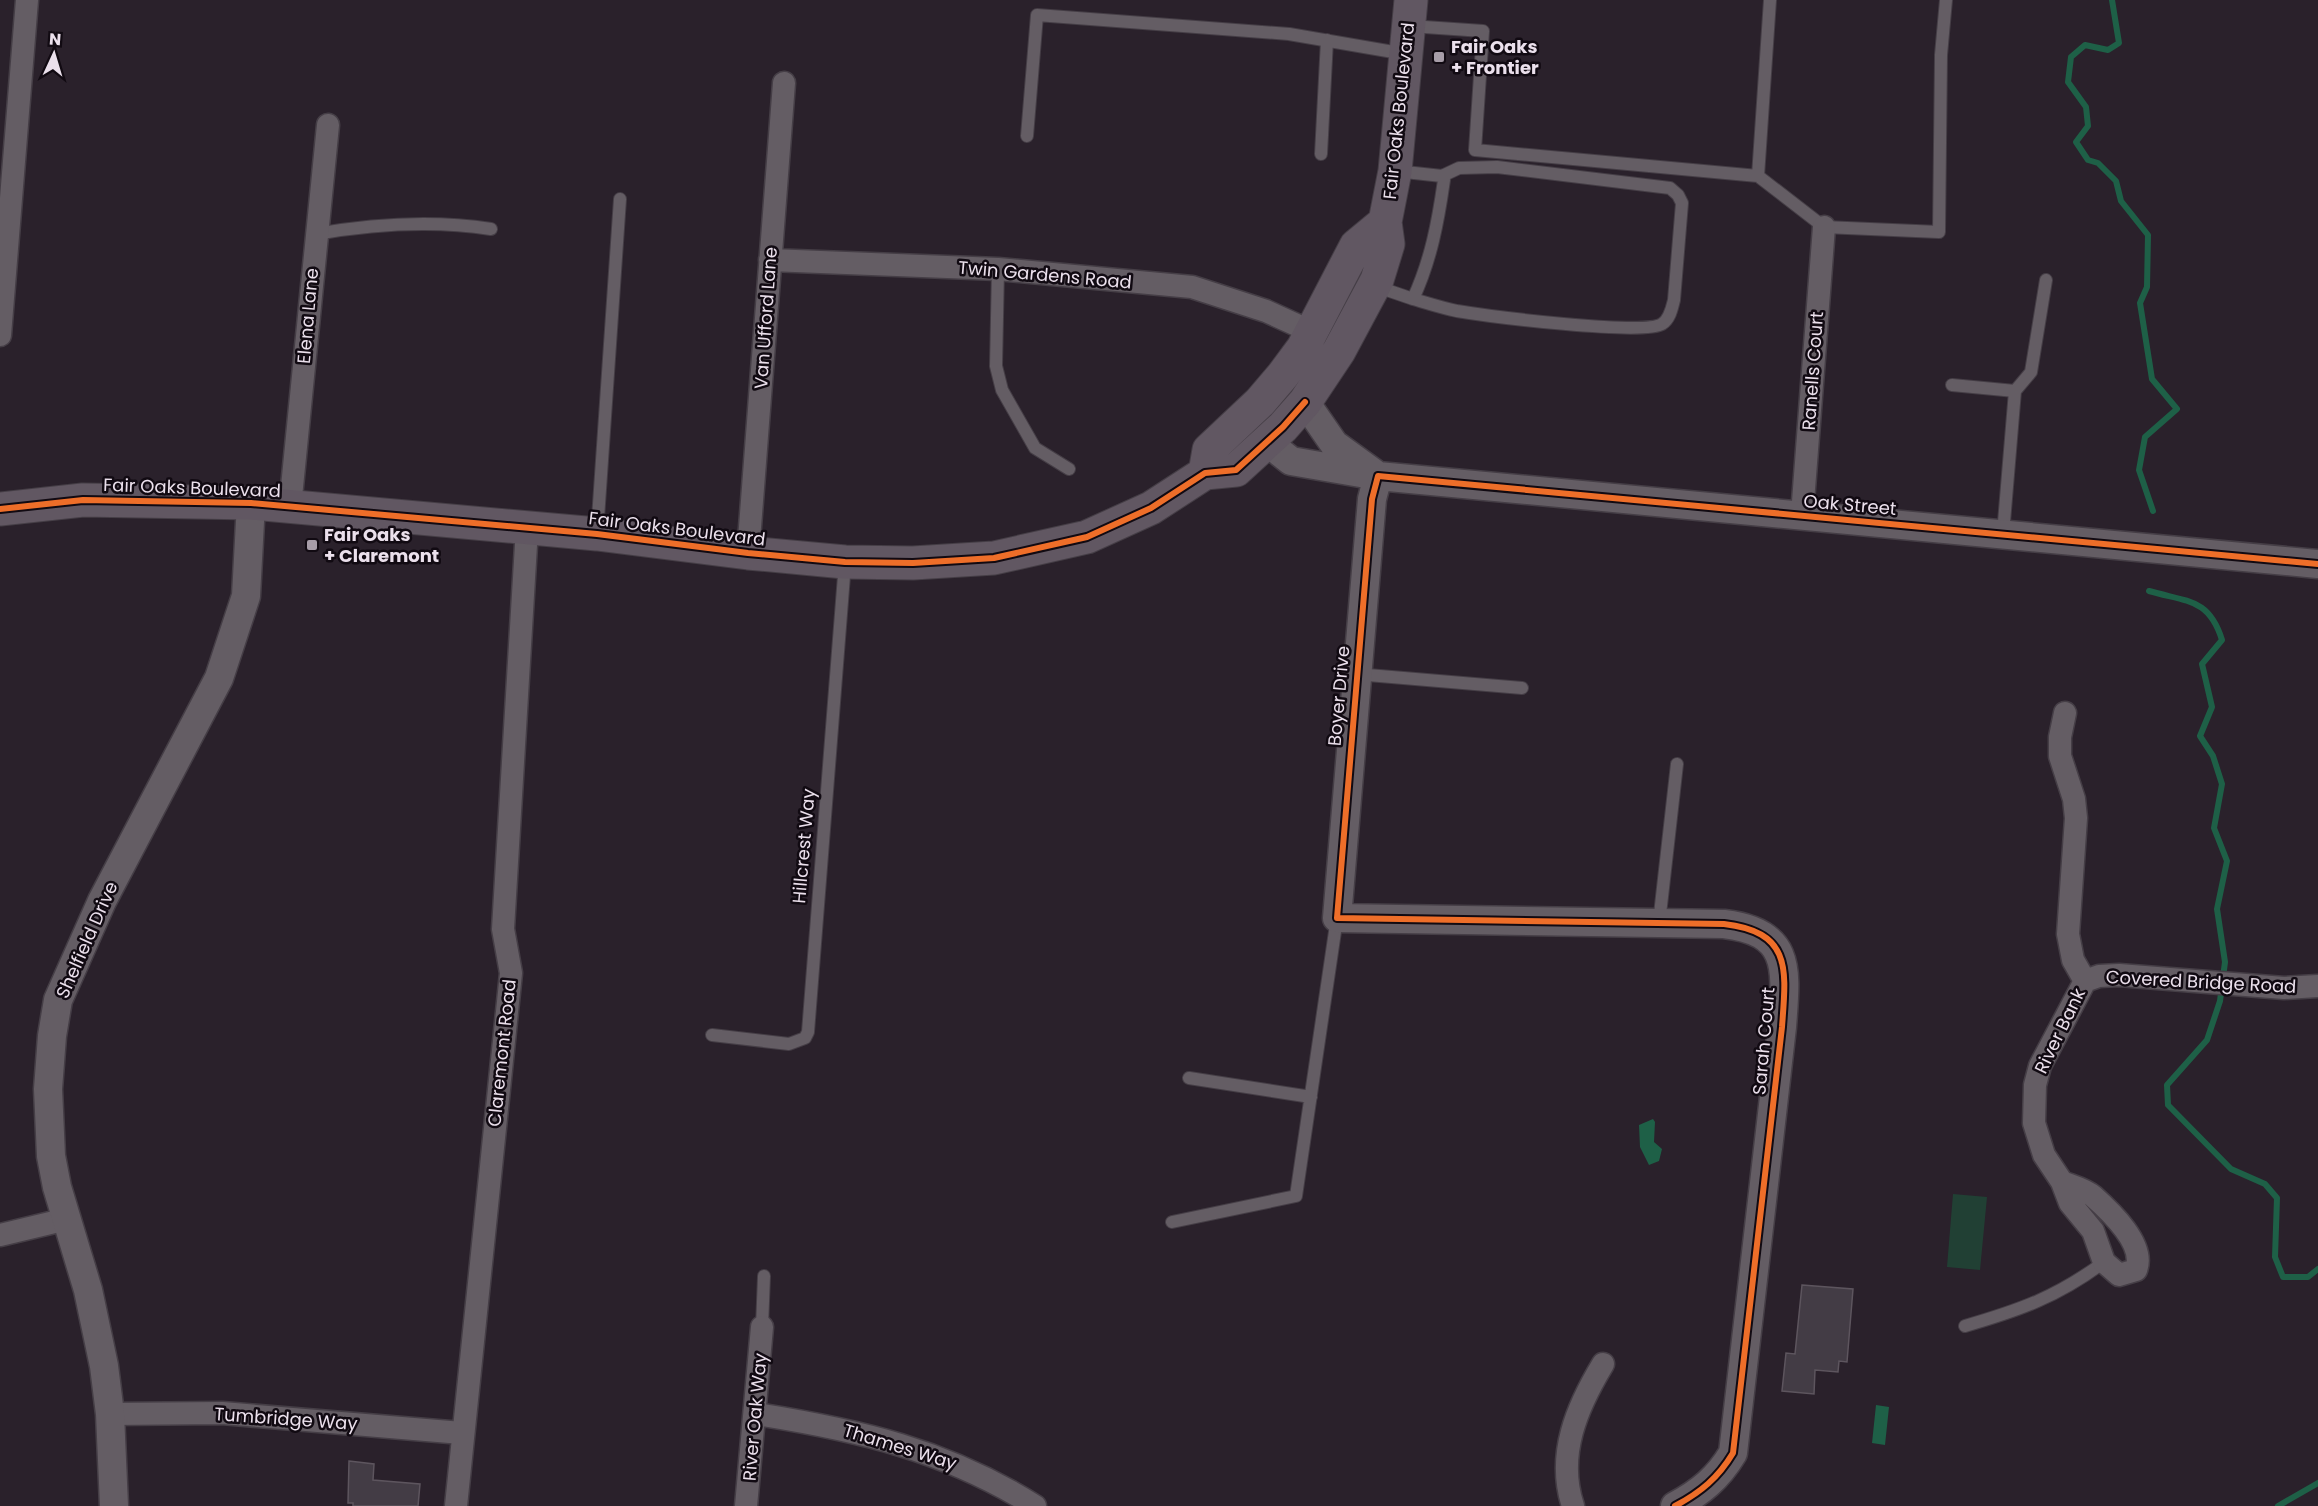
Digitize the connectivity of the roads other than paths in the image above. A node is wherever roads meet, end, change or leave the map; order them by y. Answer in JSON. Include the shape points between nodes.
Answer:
{"nodes":[{"id":1,"x":27,"y":0,"type":"edge"},
{"id":2,"x":1770,"y":0,"type":"edge"},
{"id":3,"x":1946,"y":0,"type":"edge"},
{"id":4,"x":1409,"y":27,"type":"edge"},
{"id":5,"x":1327,"y":40,"type":"junction"},
{"id":6,"x":784,"y":83,"type":"dead end"},
{"id":7,"x":328,"y":125,"type":"dead end"},
{"id":8,"x":1027,"y":136,"type":"dead end"},
{"id":9,"x":1321,"y":154,"type":"dead end"},
{"id":10,"x":1395,"y":171,"type":"junction"},
{"id":11,"x":1442,"y":176,"type":"junction"},
{"id":12,"x":1758,"y":176,"type":"junction"},
{"id":13,"x":620,"y":199,"type":"dead end"},
{"id":14,"x":1385,"y":222,"type":"junction"},
{"id":15,"x":1824,"y":227,"type":"junction"},
{"id":16,"x":491,"y":229,"type":"dead end"},
{"id":17,"x":315,"y":234,"type":"junction"},
{"id":18,"x":770,"y":260,"type":"junction"},
{"id":19,"x":998,"y":269,"type":"junction"},
{"id":20,"x":2046,"y":280,"type":"dead end"},
{"id":21,"x":1374,"y":286,"type":"junction"},
{"id":22,"x":1413,"y":299,"type":"junction"},
{"id":23,"x":0,"y":335,"type":"edge"},
{"id":24,"x":1305,"y":344,"type":"junction"},
{"id":25,"x":1952,"y":385,"type":"dead end"},
{"id":26,"x":2015,"y":391,"type":"junction"},
{"id":27,"x":1305,"y":402,"type":"junction"},
{"id":28,"x":1267,"y":442,"type":"junction"},
{"id":29,"x":1069,"y":469,"type":"dead end"},
{"id":30,"x":1204,"y":473,"type":"junction"},
{"id":31,"x":1378,"y":476,"type":"junction"},
{"id":32,"x":251,"y":503,"type":"junction"},
{"id":33,"x":290,"y":507,"type":"junction"},
{"id":34,"x":0,"y":509,"type":"edge"},
{"id":35,"x":1802,"y":515,"type":"junction"},
{"id":36,"x":527,"y":528,"type":"junction"},
{"id":37,"x":597,"y":534,"type":"junction"},
{"id":38,"x":2003,"y":534,"type":"junction"},
{"id":39,"x":748,"y":553,"type":"junction"},
{"id":40,"x":845,"y":562,"type":"junction"},
{"id":41,"x":2318,"y":564,"type":"edge"},
{"id":42,"x":1356,"y":674,"type":"junction"},
{"id":43,"x":1522,"y":688,"type":"dead end"},
{"id":44,"x":2065,"y":713,"type":"dead end"},
{"id":45,"x":1677,"y":764,"type":"dead end"},
{"id":46,"x":1337,"y":918,"type":"junction"},
{"id":47,"x":1659,"y":923,"type":"junction"},
{"id":48,"x":2085,"y":981,"type":"junction"},
{"id":49,"x":2318,"y":986,"type":"edge"},
{"id":50,"x":712,"y":1035,"type":"dead end"},
{"id":51,"x":1189,"y":1078,"type":"dead end"},
{"id":52,"x":1311,"y":1096,"type":"junction"},
{"id":53,"x":2062,"y":1182,"type":"junction"},
{"id":54,"x":67,"y":1219,"type":"junction"},
{"id":55,"x":1172,"y":1222,"type":"dead end"},
{"id":56,"x":0,"y":1235,"type":"edge"},
{"id":57,"x":2104,"y":1262,"type":"junction"},
{"id":58,"x":764,"y":1276,"type":"dead end"},
{"id":59,"x":1965,"y":1326,"type":"dead end"},
{"id":60,"x":762,"y":1328,"type":"joint"},
{"id":61,"x":1603,"y":1364,"type":"dead end"},
{"id":62,"x":110,"y":1414,"type":"junction"},
{"id":63,"x":756,"y":1414,"type":"junction"},
{"id":64,"x":462,"y":1433,"type":"junction"},
{"id":65,"x":114,"y":1506,"type":"edge"},
{"id":66,"x":456,"y":1506,"type":"edge"},
{"id":67,"x":746,"y":1506,"type":"edge"},
{"id":68,"x":1035,"y":1506,"type":"edge"},
{"id":69,"x":1573,"y":1506,"type":"edge"},
{"id":70,"x":1675,"y":1506,"type":"edge"}],
"edges":[{"from":1,"to":23,"type":"street"},
{"from":2,"to":12,"type":"lane"},
{"from":3,"to":15,"type":"lane","via":[[1941,55],[1940,232]]},
{"from":4,"to":5,"type":"lane"},
{"from":4,"to":10,"type":"main road","name":"Fair Oaks Boulevard"},
{"from":4,"to":12,"type":"lane","via":[[1483,31],[1475,150]]},
{"from":5,"to":8,"type":"lane","via":[[1037,15]]},
{"from":5,"to":9,"type":"lane"},
{"from":6,"to":18,"type":"street","name":"Van Ufford Lane"},
{"from":7,"to":17,"type":"street","name":"Elena Lane"},
{"from":10,"to":11,"type":"lane"},
{"from":10,"to":14,"type":"main road","name":"Fair Oaks Boulevard"},
{"from":11,"to":22,"type":"lane","via":[[1438,229]]},
{"from":11,"to":22,"type":"lane","via":[[1459,168],[1497,166],[1670,188],[1682,203],[1674,300],[1662,324],[1649,327],[1469,312]]},
{"from":12,"to":15,"type":"lane"},
{"from":13,"to":37,"type":"lane"},
{"from":14,"to":21,"type":"main road","name":"Fair Oaks Boulevard","via":[[1388,244]]},
{"from":14,"to":24,"type":"main road","name":"Fair Oaks Boulevard","via":[[1356,246]]},
{"from":15,"to":35,"type":"street","name":"Ranells Court"},
{"from":16,"to":17,"type":"lane","via":[[460,224],[388,225]]},
{"from":17,"to":33,"type":"street","name":"Elena Lane"},
{"from":18,"to":19,"type":"street","name":"Twin Gardens Road"},
{"from":18,"to":39,"type":"street","name":"Van Ufford Lane"},
{"from":19,"to":24,"type":"street","name":"Twin Gardens Road","via":[[1192,287],[1266,311]]},
{"from":19,"to":29,"type":"lane","via":[[996,366],[1002,390],[1035,447]]},
{"from":20,"to":26,"type":"lane","via":[[2031,372]]},
{"from":21,"to":22,"type":"lane"},
{"from":21,"to":27,"type":"main road","name":"Fair Oaks Boulevard","via":[[1339,351]]},
{"from":24,"to":28,"type":"main road","via":[[1300,379],[1280,403]]},
{"from":24,"to":30,"type":"main road","name":"Fair Oaks Boulevard","via":[[1260,402],[1209,450]]},
{"from":25,"to":26,"type":"lane"},
{"from":26,"to":38,"type":"lane"},
{"from":27,"to":28,"type":"main road","name":"Fair Oaks Boulevard"},
{"from":27,"to":31,"type":"street","via":[[1334,444]]},
{"from":28,"to":30,"type":"main road","name":"Fair Oaks Boulevard","via":[[1236,470]]},
{"from":28,"to":31,"type":"street","via":[[1291,461]]},
{"from":30,"to":40,"type":"main road","name":"Fair Oaks Boulevard","via":[[1129,519],[1087,537],[1040,550],[994,558]]},
{"from":31,"to":35,"type":"street","name":"Oak Street"},
{"from":31,"to":42,"type":"street","name":"Boyer Drive","via":[[1372,499]]},
{"from":32,"to":33,"type":"main road","name":"Fair Oaks Boulevard"},
{"from":32,"to":34,"type":"main road","name":"Fair Oaks Boulevard","via":[[83,500]]},
{"from":32,"to":54,"type":"street","name":"Shelfield Drive","via":[[246,596],[219,678],[102,901],[58,1000],[50,1061],[48,1124],[53,1167]]},
{"from":33,"to":36,"type":"main road","name":"Fair Oaks Boulevard"},
{"from":35,"to":38,"type":"street","name":"Oak Street"},
{"from":36,"to":37,"type":"main road","name":"Fair Oaks Boulevard"},
{"from":36,"to":64,"type":"street","name":"Claremont Road","via":[[503,929],[511,973]]},
{"from":37,"to":39,"type":"main road","name":"Fair Oaks Boulevard"},
{"from":38,"to":41,"type":"street","name":"Oak Street"},
{"from":39,"to":40,"type":"main road","name":"Fair Oaks Boulevard"},
{"from":40,"to":50,"type":"lane","name":"Hillcrest Way","via":[[808,1032],[805,1038],[789,1044]]},
{"from":42,"to":43,"type":"lane"},
{"from":42,"to":46,"type":"street","name":"Boyer Drive"},
{"from":44,"to":48,"type":"street","via":[[2060,756],[2076,818],[2068,934],[2073,960]]},
{"from":45,"to":47,"type":"lane"},
{"from":46,"to":47,"type":"street","name":"Sarah Court"},
{"from":46,"to":52,"type":"lane"},
{"from":47,"to":70,"type":"street","name":"Sarah Court","via":[[1724,924],[1752,929],[1771,940],[1785,972],[1782,1028],[1733,1453],[1722,1472],[1698,1494]]},
{"from":48,"to":49,"type":"street","name":"Covered Bridge Road","via":[[2119,975],[2298,989]]},
{"from":48,"to":53,"type":"street","name":"River Bank","via":[[2049,1045],[2035,1085],[2034,1123],[2044,1155]]},
{"from":51,"to":52,"type":"lane"},
{"from":52,"to":55,"type":"lane","via":[[1296,1196]]},
{"from":53,"to":57,"type":"street","name":"River Bank","via":[[2070,1203],[2093,1232]]},
{"from":53,"to":57,"type":"street","via":[[2092,1194],[2134,1241],[2139,1252],[2136,1270],[2119,1275]]},
{"from":54,"to":56,"type":"street"},
{"from":54,"to":62,"type":"street","name":"Shelfield Drive","via":[[96,1323]]},
{"from":57,"to":59,"type":"lane","via":[[2054,1295]]},
{"from":58,"to":60,"type":"lane"},
{"from":60,"to":63,"type":"street","name":"River Oak Way"},
{"from":61,"to":69,"type":"street","via":[[1578,1410],[1568,1440],[1566,1469]]},
{"from":62,"to":64,"type":"street","name":"Tumbridge Way","via":[[222,1413]]},
{"from":62,"to":65,"type":"street","name":"Shelfield Drive"},
{"from":63,"to":67,"type":"street","name":"River Oak Way"},
{"from":63,"to":68,"type":"street","name":"Thames Way","via":[[892,1440],[968,1468]]},
{"from":64,"to":66,"type":"street","name":"Claremont Road"}]}
